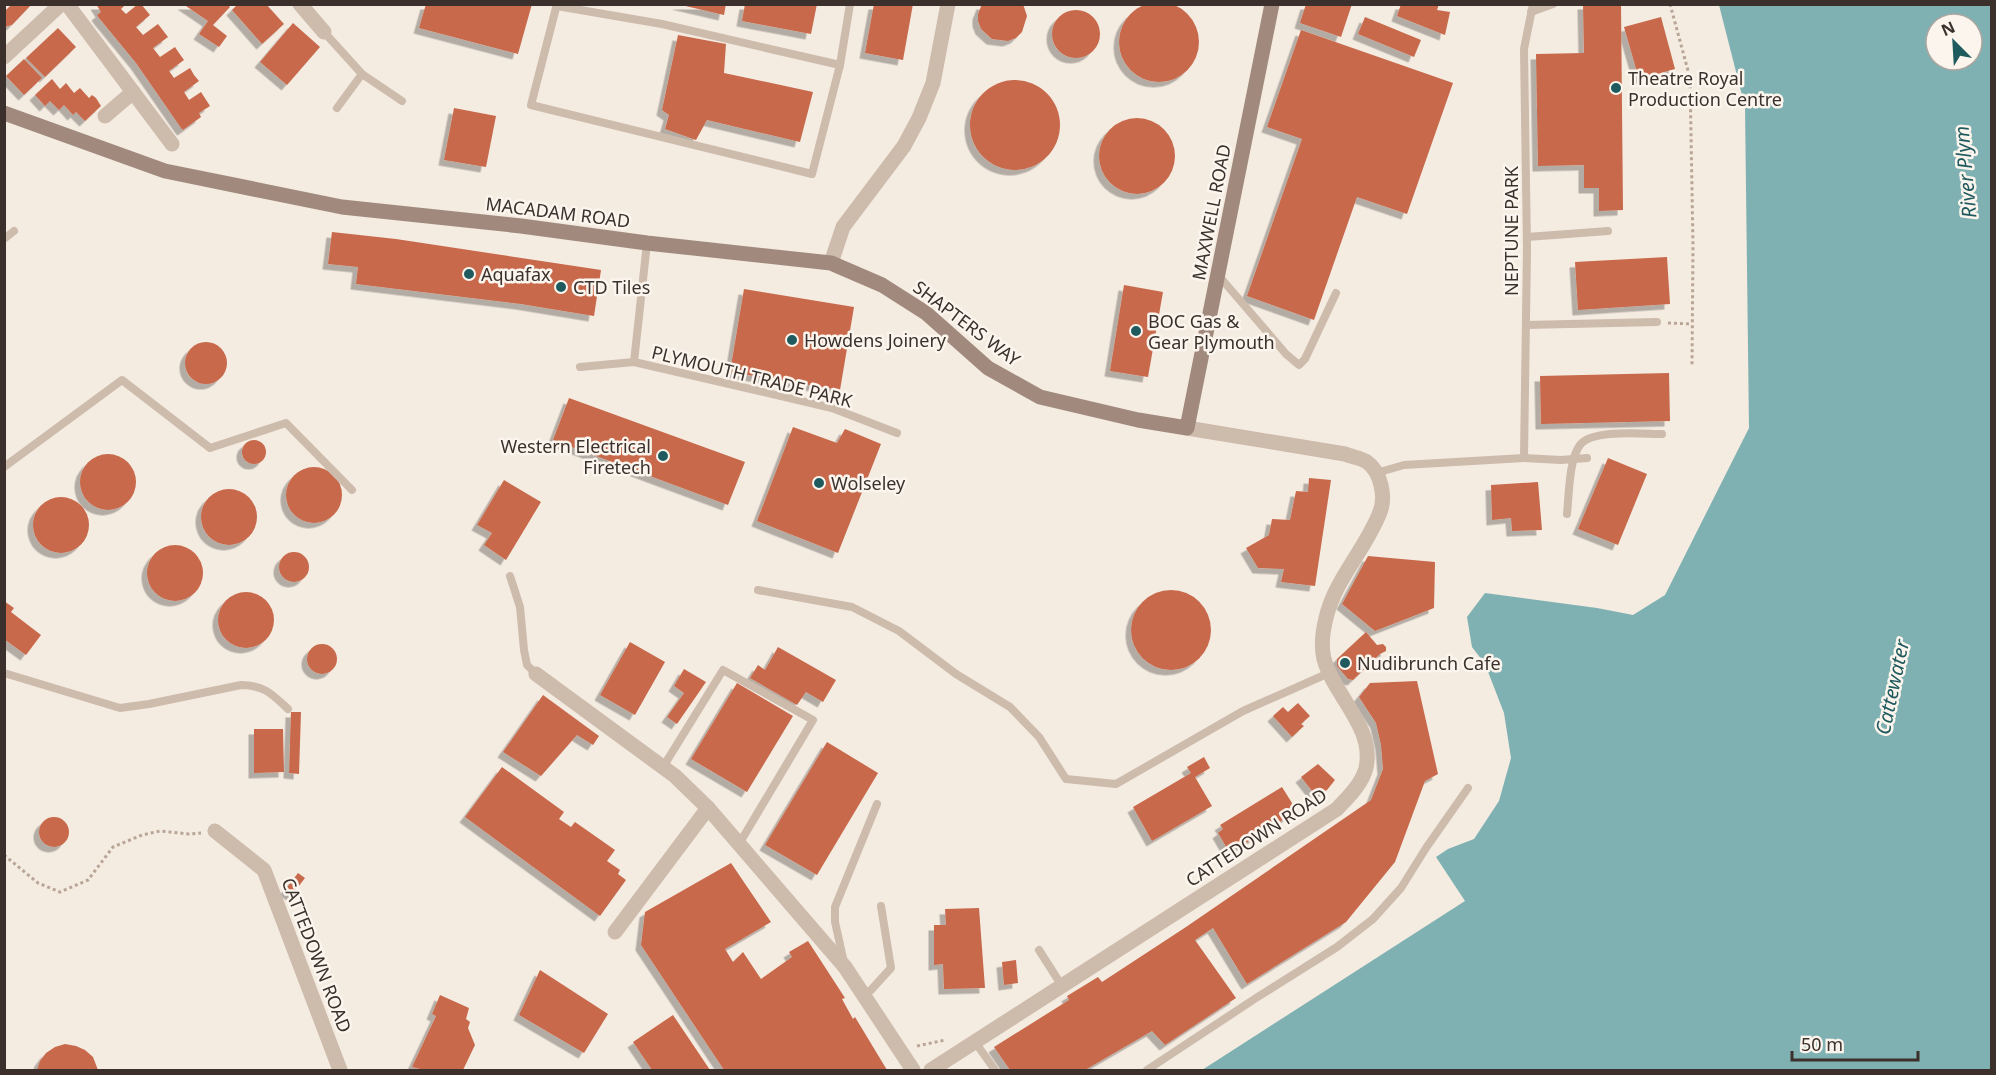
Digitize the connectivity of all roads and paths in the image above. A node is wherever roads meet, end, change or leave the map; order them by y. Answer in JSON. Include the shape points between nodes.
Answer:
{"nodes":[{"id":1,"x":61,"y":4,"type":"edge"},
{"id":2,"x":67,"y":4,"type":"edge"},
{"id":3,"x":300,"y":4,"type":"edge"},
{"id":4,"x":849,"y":4,"type":"edge"},
{"id":5,"x":948,"y":4,"type":"edge"},
{"id":6,"x":1272,"y":4,"type":"edge"},
{"id":7,"x":1553,"y":4,"type":"edge"},
{"id":8,"x":1670,"y":4,"type":"edge"},
{"id":9,"x":557,"y":5,"type":"edge"},
{"id":10,"x":1532,"y":8,"type":"edge"},
{"id":11,"x":324,"y":32,"type":"joint"},
{"id":12,"x":7,"y":49,"type":"edge"},
{"id":13,"x":840,"y":65,"type":"junction"},
{"id":14,"x":362,"y":74,"type":"junction"},
{"id":15,"x":133,"y":92,"type":"junction"},
{"id":16,"x":402,"y":101,"type":"dead end"},
{"id":17,"x":337,"y":108,"type":"dead end"},
{"id":18,"x":4,"y":113,"type":"edge"},
{"id":19,"x":105,"y":116,"type":"dead end"},
{"id":20,"x":172,"y":144,"type":"dead end"},
{"id":21,"x":15,"y":231,"type":"dead end"},
{"id":22,"x":1608,"y":231,"type":"dead end"},
{"id":23,"x":1527,"y":237,"type":"junction"},
{"id":24,"x":4,"y":239,"type":"edge"},
{"id":25,"x":647,"y":243,"type":"junction"},
{"id":26,"x":831,"y":263,"type":"junction"},
{"id":27,"x":1218,"y":275,"type":"junction"},
{"id":28,"x":1336,"y":292,"type":"dead end"},
{"id":29,"x":1657,"y":322,"type":"joint"},
{"id":30,"x":1692,"y":324,"type":"junction"},
{"id":31,"x":1526,"y":325,"type":"junction"},
{"id":32,"x":634,"y":362,"type":"junction"},
{"id":33,"x":1692,"y":366,"type":"dead end"},
{"id":34,"x":580,"y":367,"type":"dead end"},
{"id":35,"x":1187,"y":428,"type":"junction"},
{"id":36,"x":897,"y":433,"type":"dead end"},
{"id":37,"x":1662,"y":434,"type":"dead end"},
{"id":38,"x":1524,"y":458,"type":"junction"},
{"id":39,"x":1587,"y":458,"type":"dead end"},
{"id":40,"x":1574,"y":459,"type":"junction"},
{"id":41,"x":4,"y":467,"type":"edge"},
{"id":42,"x":1376,"y":473,"type":"junction"},
{"id":43,"x":352,"y":490,"type":"dead end"},
{"id":44,"x":1566,"y":514,"type":"dead end"},
{"id":45,"x":510,"y":576,"type":"dead end"},
{"id":46,"x":758,"y":590,"type":"dead end"},
{"id":47,"x":4,"y":673,"type":"edge"},
{"id":48,"x":1329,"y":673,"type":"junction"},
{"id":49,"x":536,"y":674,"type":"joint"},
{"id":50,"x":288,"y":709,"type":"dead end"},
{"id":51,"x":663,"y":767,"type":"junction"},
{"id":52,"x":1468,"y":788,"type":"dead end"},
{"id":53,"x":877,"y":804,"type":"dead end"},
{"id":54,"x":708,"y":808,"type":"junction"},
{"id":55,"x":215,"y":831,"type":"joint"},
{"id":56,"x":739,"y":844,"type":"junction"},
{"id":57,"x":4,"y":855,"type":"edge"},
{"id":58,"x":881,"y":906,"type":"dead end"},
{"id":59,"x":615,"y":932,"type":"dead end"},
{"id":60,"x":1039,"y":950,"type":"dead end"},
{"id":61,"x":845,"y":968,"type":"junction"},
{"id":62,"x":1062,"y":986,"type":"junction"},
{"id":63,"x":863,"y":996,"type":"junction"},
{"id":64,"x":975,"y":1042,"type":"junction"},
{"id":65,"x":934,"y":1070,"type":"edge"},
{"id":66,"x":340,"y":1071,"type":"edge"},
{"id":67,"x":914,"y":1071,"type":"edge"},
{"id":68,"x":995,"y":1071,"type":"edge"},
{"id":69,"x":1147,"y":1071,"type":"edge"}],
"edges":[{"from":1,"to":12,"type":"street"},
{"from":2,"to":15,"type":"street"},
{"from":3,"to":11,"type":"street"},
{"from":4,"to":13,"type":"lane"},
{"from":5,"to":26,"type":"street","via":[[933,83],[919,118],[904,146],[843,227]]},
{"from":6,"to":27,"type":"street","name":"MAXWELL ROAD"},
{"from":7,"to":10,"type":"lane"},
{"from":8,"to":30,"type":"path","via":[[1690,78]]},
{"from":9,"to":13,"type":"lane","via":[[662,24]]},
{"from":9,"to":13,"type":"lane","via":[[531,105],[812,174]]},
{"from":10,"to":23,"type":"lane","name":"NEPTUNE PARK","via":[[1524,49]]},
{"from":11,"to":14,"type":"lane"},
{"from":14,"to":16,"type":"lane"},
{"from":14,"to":17,"type":"lane"},
{"from":15,"to":19,"type":"street"},
{"from":15,"to":20,"type":"street"},
{"from":18,"to":25,"type":"street","name":"MACADAM ROAD","via":[[165,171],[321,203]]},
{"from":21,"to":24,"type":"lane"},
{"from":22,"to":23,"type":"lane"},
{"from":23,"to":31,"type":"lane","name":"NEPTUNE PARK"},
{"from":25,"to":26,"type":"street","name":"MACADAM ROAD"},
{"from":25,"to":32,"type":"lane","name":"PLYMOUTH TRADE PARK"},
{"from":26,"to":35,"type":"street","name":"SHAPTERS WAY","via":[[882,285],[926,313],[988,368],[1040,397]]},
{"from":27,"to":28,"type":"lane","via":[[1299,365]]},
{"from":27,"to":35,"type":"street","name":"MAXWELL ROAD"},
{"from":29,"to":30,"type":"path"},
{"from":29,"to":31,"type":"lane"},
{"from":30,"to":33,"type":"path"},
{"from":31,"to":38,"type":"lane","name":"NEPTUNE PARK"},
{"from":32,"to":34,"type":"lane","name":"PLYMOUTH TRADE PARK"},
{"from":32,"to":36,"type":"lane","name":"PLYMOUTH TRADE PARK","via":[[832,408]]},
{"from":35,"to":42,"type":"street","via":[[1345,454],[1367,462]]},
{"from":37,"to":40,"type":"lane","via":[[1595,435],[1581,444]]},
{"from":38,"to":40,"type":"lane"},
{"from":38,"to":42,"type":"lane","via":[[1404,465]]},
{"from":39,"to":40,"type":"lane"},
{"from":40,"to":44,"type":"lane"},
{"from":41,"to":43,"type":"lane","via":[[122,380],[210,448],[286,423]]},
{"from":42,"to":48,"type":"street","name":"CATTEDOWN ROAD","via":[[1383,491],[1381,510],[1326,616],[1323,657]]},
{"from":45,"to":49,"type":"lane","via":[[520,606],[527,665]]},
{"from":46,"to":48,"type":"lane","via":[[852,608],[899,631],[956,674],[1010,707],[1039,737],[1066,779],[1116,784],[1243,711]]},
{"from":47,"to":50,"type":"lane","via":[[120,708],[255,685],[273,694]]},
{"from":48,"to":62,"type":"street","name":"CATTEDOWN ROAD","via":[[1368,750],[1366,770],[1355,789],[1337,808]]},
{"from":49,"to":51,"type":"street"},
{"from":51,"to":54,"type":"street"},
{"from":51,"to":56,"type":"lane","via":[[723,670],[813,720]]},
{"from":52,"to":69,"type":"lane","via":[[1401,888],[1373,919],[1337,947]]},
{"from":53,"to":61,"type":"lane","via":[[835,907]]},
{"from":54,"to":56,"type":"street"},
{"from":54,"to":59,"type":"street"},
{"from":55,"to":57,"type":"path","via":[[160,831],[142,835],[113,848],[88,880],[60,892],[38,882]]},
{"from":55,"to":66,"type":"street","name":"CATTEDOWN ROAD","via":[[264,870]]},
{"from":56,"to":61,"type":"street"},
{"from":58,"to":63,"type":"lane","via":[[891,968]]},
{"from":60,"to":62,"type":"lane"},
{"from":61,"to":63,"type":"street"},
{"from":62,"to":64,"type":"street","name":"CATTEDOWN ROAD"},
{"from":63,"to":67,"type":"street"},
{"from":64,"to":65,"type":"street","name":"CATTEDOWN ROAD"},
{"from":64,"to":68,"type":"lane"}]}
